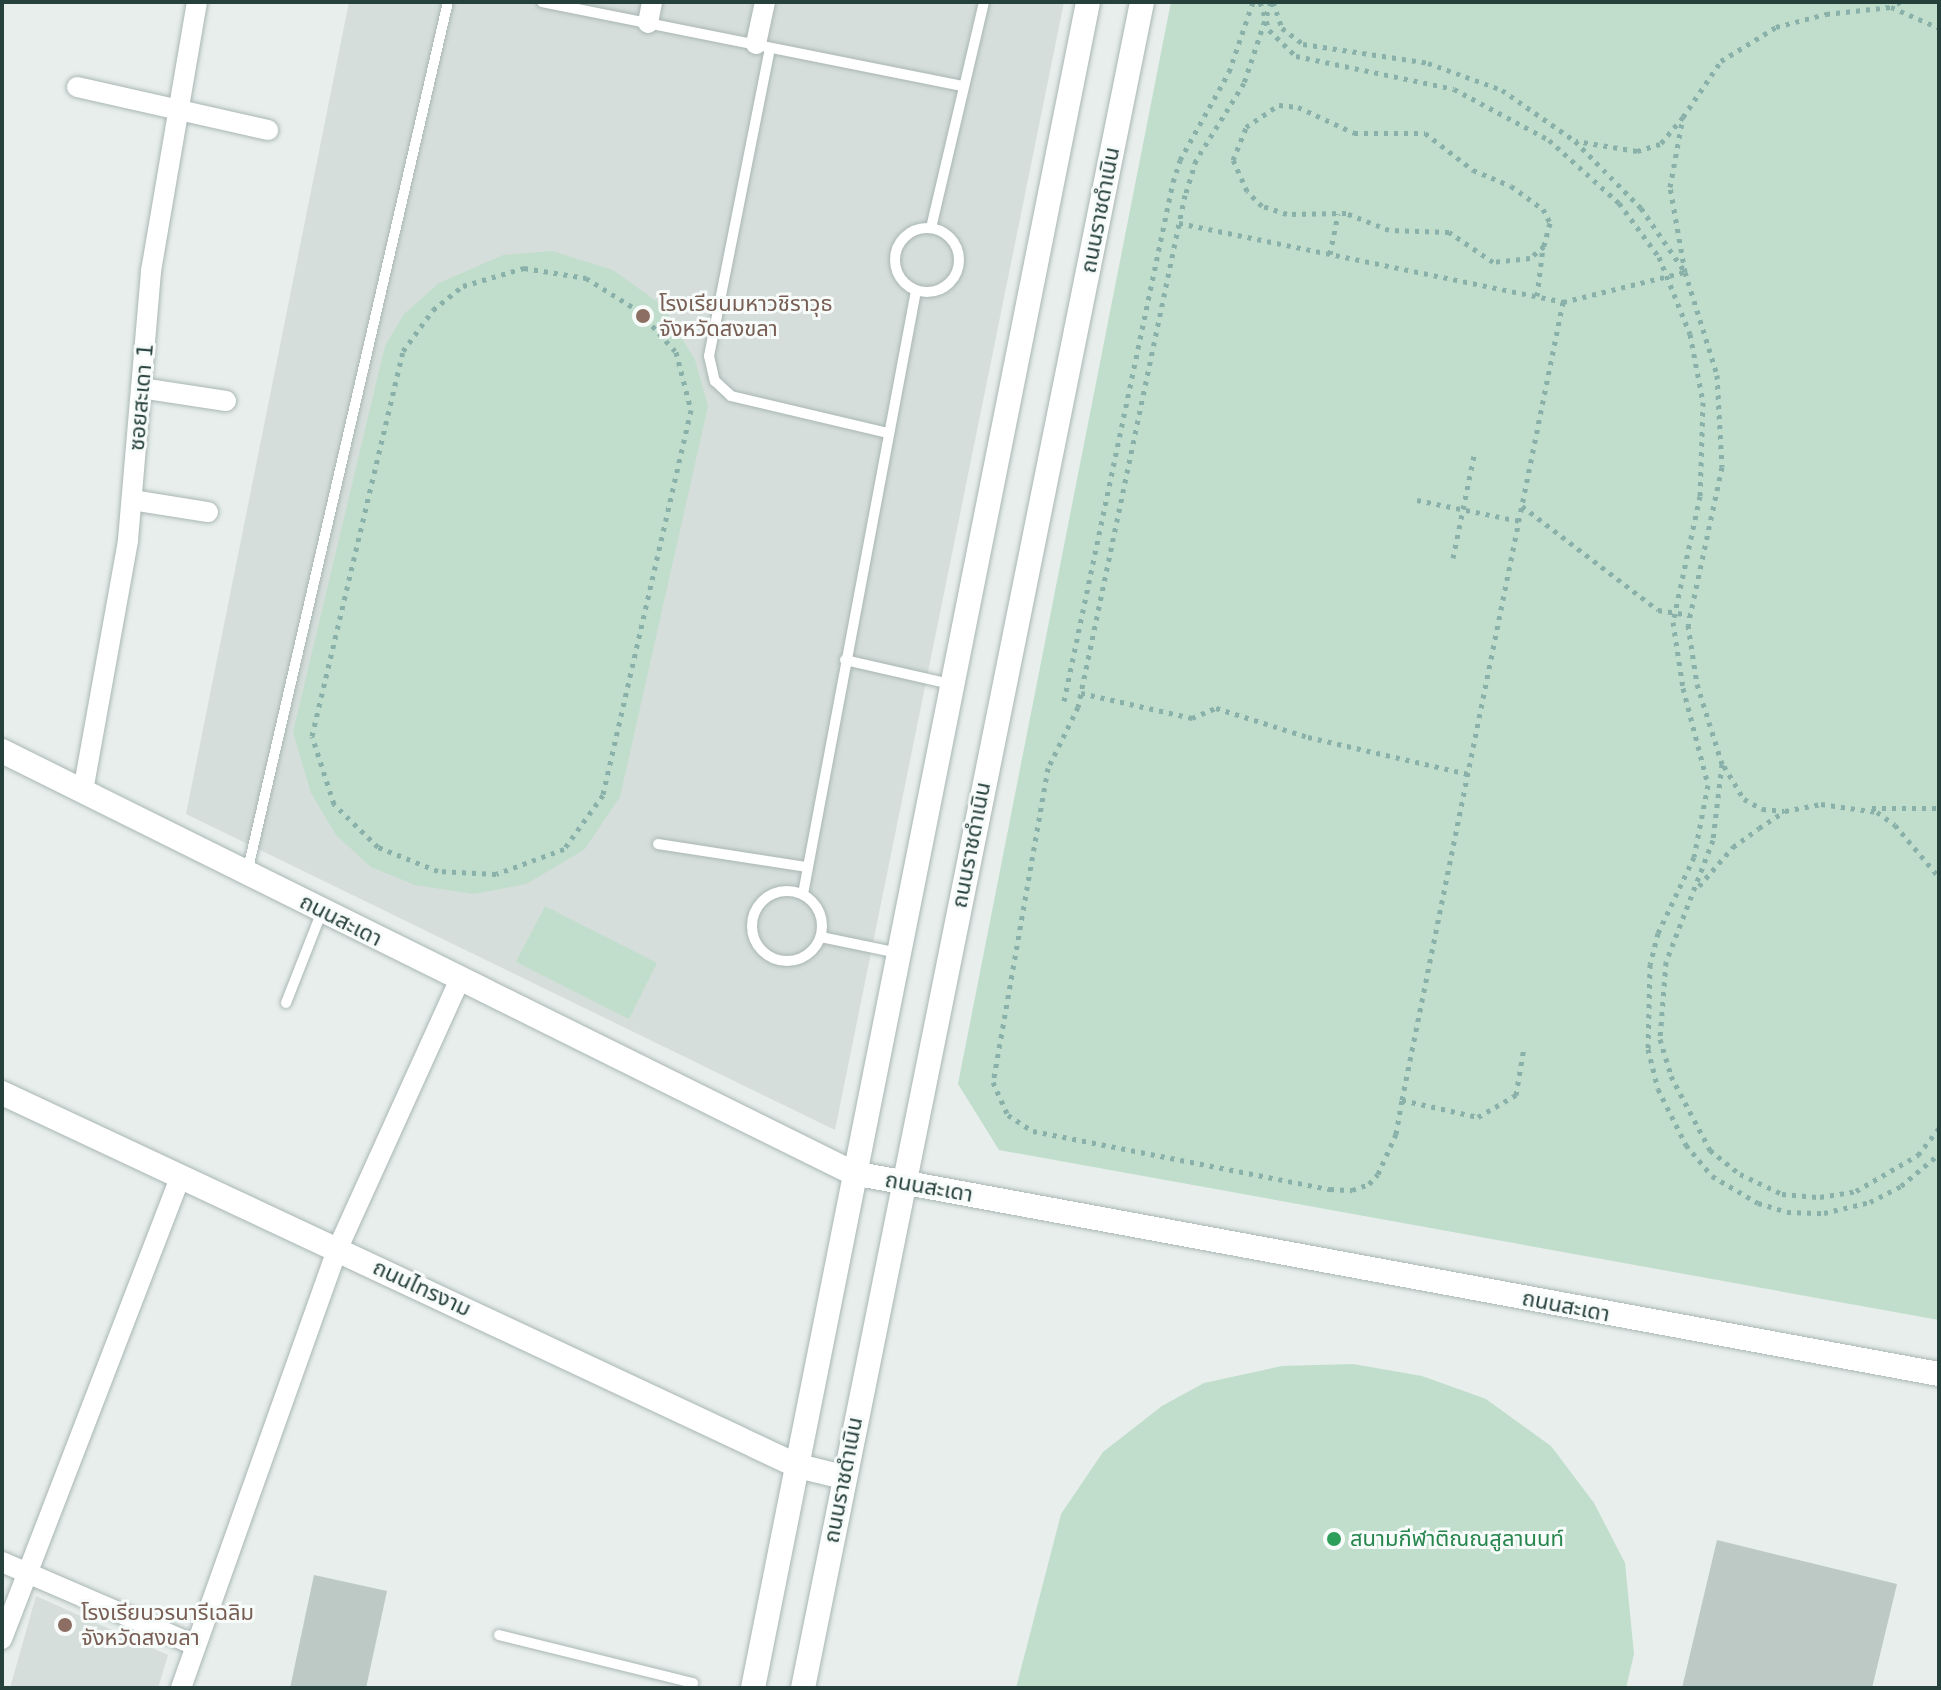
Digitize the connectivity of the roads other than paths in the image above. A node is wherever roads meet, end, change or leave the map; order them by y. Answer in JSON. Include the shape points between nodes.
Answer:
{"nodes":[{"id":1,"x":197,"y":2,"type":"edge"},
{"id":2,"x":448,"y":2,"type":"edge"},
{"id":3,"x":542,"y":2,"type":"edge"},
{"id":4,"x":652,"y":2,"type":"edge"},
{"id":5,"x":765,"y":2,"type":"edge"},
{"id":6,"x":984,"y":2,"type":"edge"},
{"id":7,"x":1088,"y":2,"type":"edge"},
{"id":8,"x":1142,"y":2,"type":"edge"},
{"id":9,"x":648,"y":23,"type":"junction"},
{"id":10,"x":763,"y":46,"type":"junction"},
{"id":11,"x":964,"y":86,"type":"junction"},
{"id":12,"x":77,"y":87,"type":"dead end"},
{"id":13,"x":180,"y":108,"type":"junction"},
{"id":14,"x":268,"y":130,"type":"dead end"},
{"id":15,"x":931,"y":228,"type":"junction"},
{"id":16,"x":916,"y":291,"type":"junction"},
{"id":17,"x":141,"y":388,"type":"junction"},
{"id":18,"x":226,"y":401,"type":"dead end"},
{"id":19,"x":887,"y":433,"type":"junction"},
{"id":20,"x":132,"y":500,"type":"junction"},
{"id":21,"x":208,"y":512,"type":"dead end"},
{"id":22,"x":845,"y":660,"type":"junction"},
{"id":23,"x":951,"y":684,"type":"junction"},
{"id":24,"x":4,"y":757,"type":"edge"},
{"id":25,"x":83,"y":791,"type":"junction"},
{"id":26,"x":658,"y":844,"type":"dead end"},
{"id":27,"x":807,"y":867,"type":"junction"},
{"id":28,"x":247,"y":873,"type":"junction"},
{"id":29,"x":803,"y":894,"type":"junction"},
{"id":30,"x":322,"y":911,"type":"junction"},
{"id":31,"x":821,"y":937,"type":"junction"},
{"id":32,"x":898,"y":953,"type":"junction"},
{"id":33,"x":460,"y":979,"type":"junction"},
{"id":34,"x":286,"y":1003,"type":"dead end"},
{"id":35,"x":2,"y":1093,"type":"edge"},
{"id":36,"x":853,"y":1173,"type":"junction"},
{"id":37,"x":181,"y":1176,"type":"junction"},
{"id":38,"x":903,"y":1182,"type":"junction"},
{"id":39,"x":338,"y":1248,"type":"junction"},
{"id":40,"x":1939,"y":1374,"type":"edge"},
{"id":41,"x":798,"y":1466,"type":"junction"},
{"id":42,"x":843,"y":1477,"type":"junction"},
{"id":43,"x":2,"y":1562,"type":"edge"},
{"id":44,"x":26,"y":1573,"type":"junction"},
{"id":45,"x":499,"y":1635,"type":"dead end"},
{"id":46,"x":2,"y":1639,"type":"edge"},
{"id":47,"x":195,"y":1645,"type":"junction"},
{"id":48,"x":693,"y":1683,"type":"dead end"},
{"id":49,"x":181,"y":1688,"type":"edge"},
{"id":50,"x":753,"y":1688,"type":"edge"},
{"id":51,"x":803,"y":1688,"type":"edge"}],
"edges":[{"from":1,"to":13,"type":"street","name":"ซอยสะเดา 1"},
{"from":2,"to":28,"type":"lane"},
{"from":3,"to":9,"type":"lane"},
{"from":4,"to":9,"type":"street"},
{"from":5,"to":10,"type":"street"},
{"from":6,"to":11,"type":"lane"},
{"from":7,"to":23,"type":"street"},
{"from":8,"to":38,"type":"street","name":"ถนนราชดำเนิน"},
{"from":9,"to":10,"type":"lane"},
{"from":10,"to":11,"type":"lane"},
{"from":10,"to":19,"type":"lane","via":[[709,356],[715,381],[731,396]]},
{"from":11,"to":15,"type":"lane"},
{"from":12,"to":13,"type":"street"},
{"from":13,"to":14,"type":"street"},
{"from":13,"to":17,"type":"street","name":"ซอยสะเดา 1","via":[[151,271]]},
{"from":15,"to":16,"type":"lane","via":[[909,232],[895,254],[899,276]]},
{"from":15,"to":16,"type":"lane","via":[[951,238],[958,249],[958,271],[943,289]]},
{"from":16,"to":19,"type":"lane"},
{"from":17,"to":18,"type":"street"},
{"from":17,"to":20,"type":"street","name":"ซอยสะเดา 1"},
{"from":19,"to":22,"type":"lane"},
{"from":20,"to":21,"type":"street"},
{"from":20,"to":25,"type":"street","name":"ซอยสะเดา 1"},
{"from":22,"to":23,"type":"lane"},
{"from":22,"to":27,"type":"lane"},
{"from":23,"to":32,"type":"street"},
{"from":24,"to":25,"type":"street","name":"ถนนสะเดา"},
{"from":25,"to":28,"type":"street","name":"ถนนสะเดา"},
{"from":26,"to":27,"type":"lane"},
{"from":27,"to":29,"type":"lane"},
{"from":28,"to":30,"type":"street","name":"ถนนสะเดา"},
{"from":29,"to":31,"type":"lane","via":[[820,914]]},
{"from":29,"to":31,"type":"lane","via":[[779,892],[757,907],[752,931],[757,943],[775,958],[793,960]]},
{"from":30,"to":33,"type":"street","name":"ถนนสะเดา"},
{"from":30,"to":34,"type":"lane"},
{"from":31,"to":32,"type":"lane"},
{"from":32,"to":36,"type":"street"},
{"from":33,"to":36,"type":"street","name":"ถนนสะเดา"},
{"from":33,"to":39,"type":"street"},
{"from":35,"to":37,"type":"street","name":"ถนนไทรงาม"},
{"from":36,"to":38,"type":"street","name":"ถนนสะเดา"},
{"from":36,"to":41,"type":"street"},
{"from":37,"to":39,"type":"street","name":"ถนนไทรงาม"},
{"from":37,"to":44,"type":"street"},
{"from":38,"to":40,"type":"street","name":"ถนนสะเดา"},
{"from":38,"to":42,"type":"street","name":"ถนนราชดำเนิน"},
{"from":39,"to":41,"type":"street","name":"ถนนไทรงาม"},
{"from":39,"to":47,"type":"street"},
{"from":41,"to":42,"type":"street","name":"ถนนไทรงาม"},
{"from":41,"to":50,"type":"street"},
{"from":42,"to":51,"type":"street","name":"ถนนราชดำเนิน"},
{"from":43,"to":44,"type":"street"},
{"from":44,"to":46,"type":"street"},
{"from":44,"to":47,"type":"street"},
{"from":45,"to":48,"type":"lane"},
{"from":47,"to":49,"type":"street"}]}
